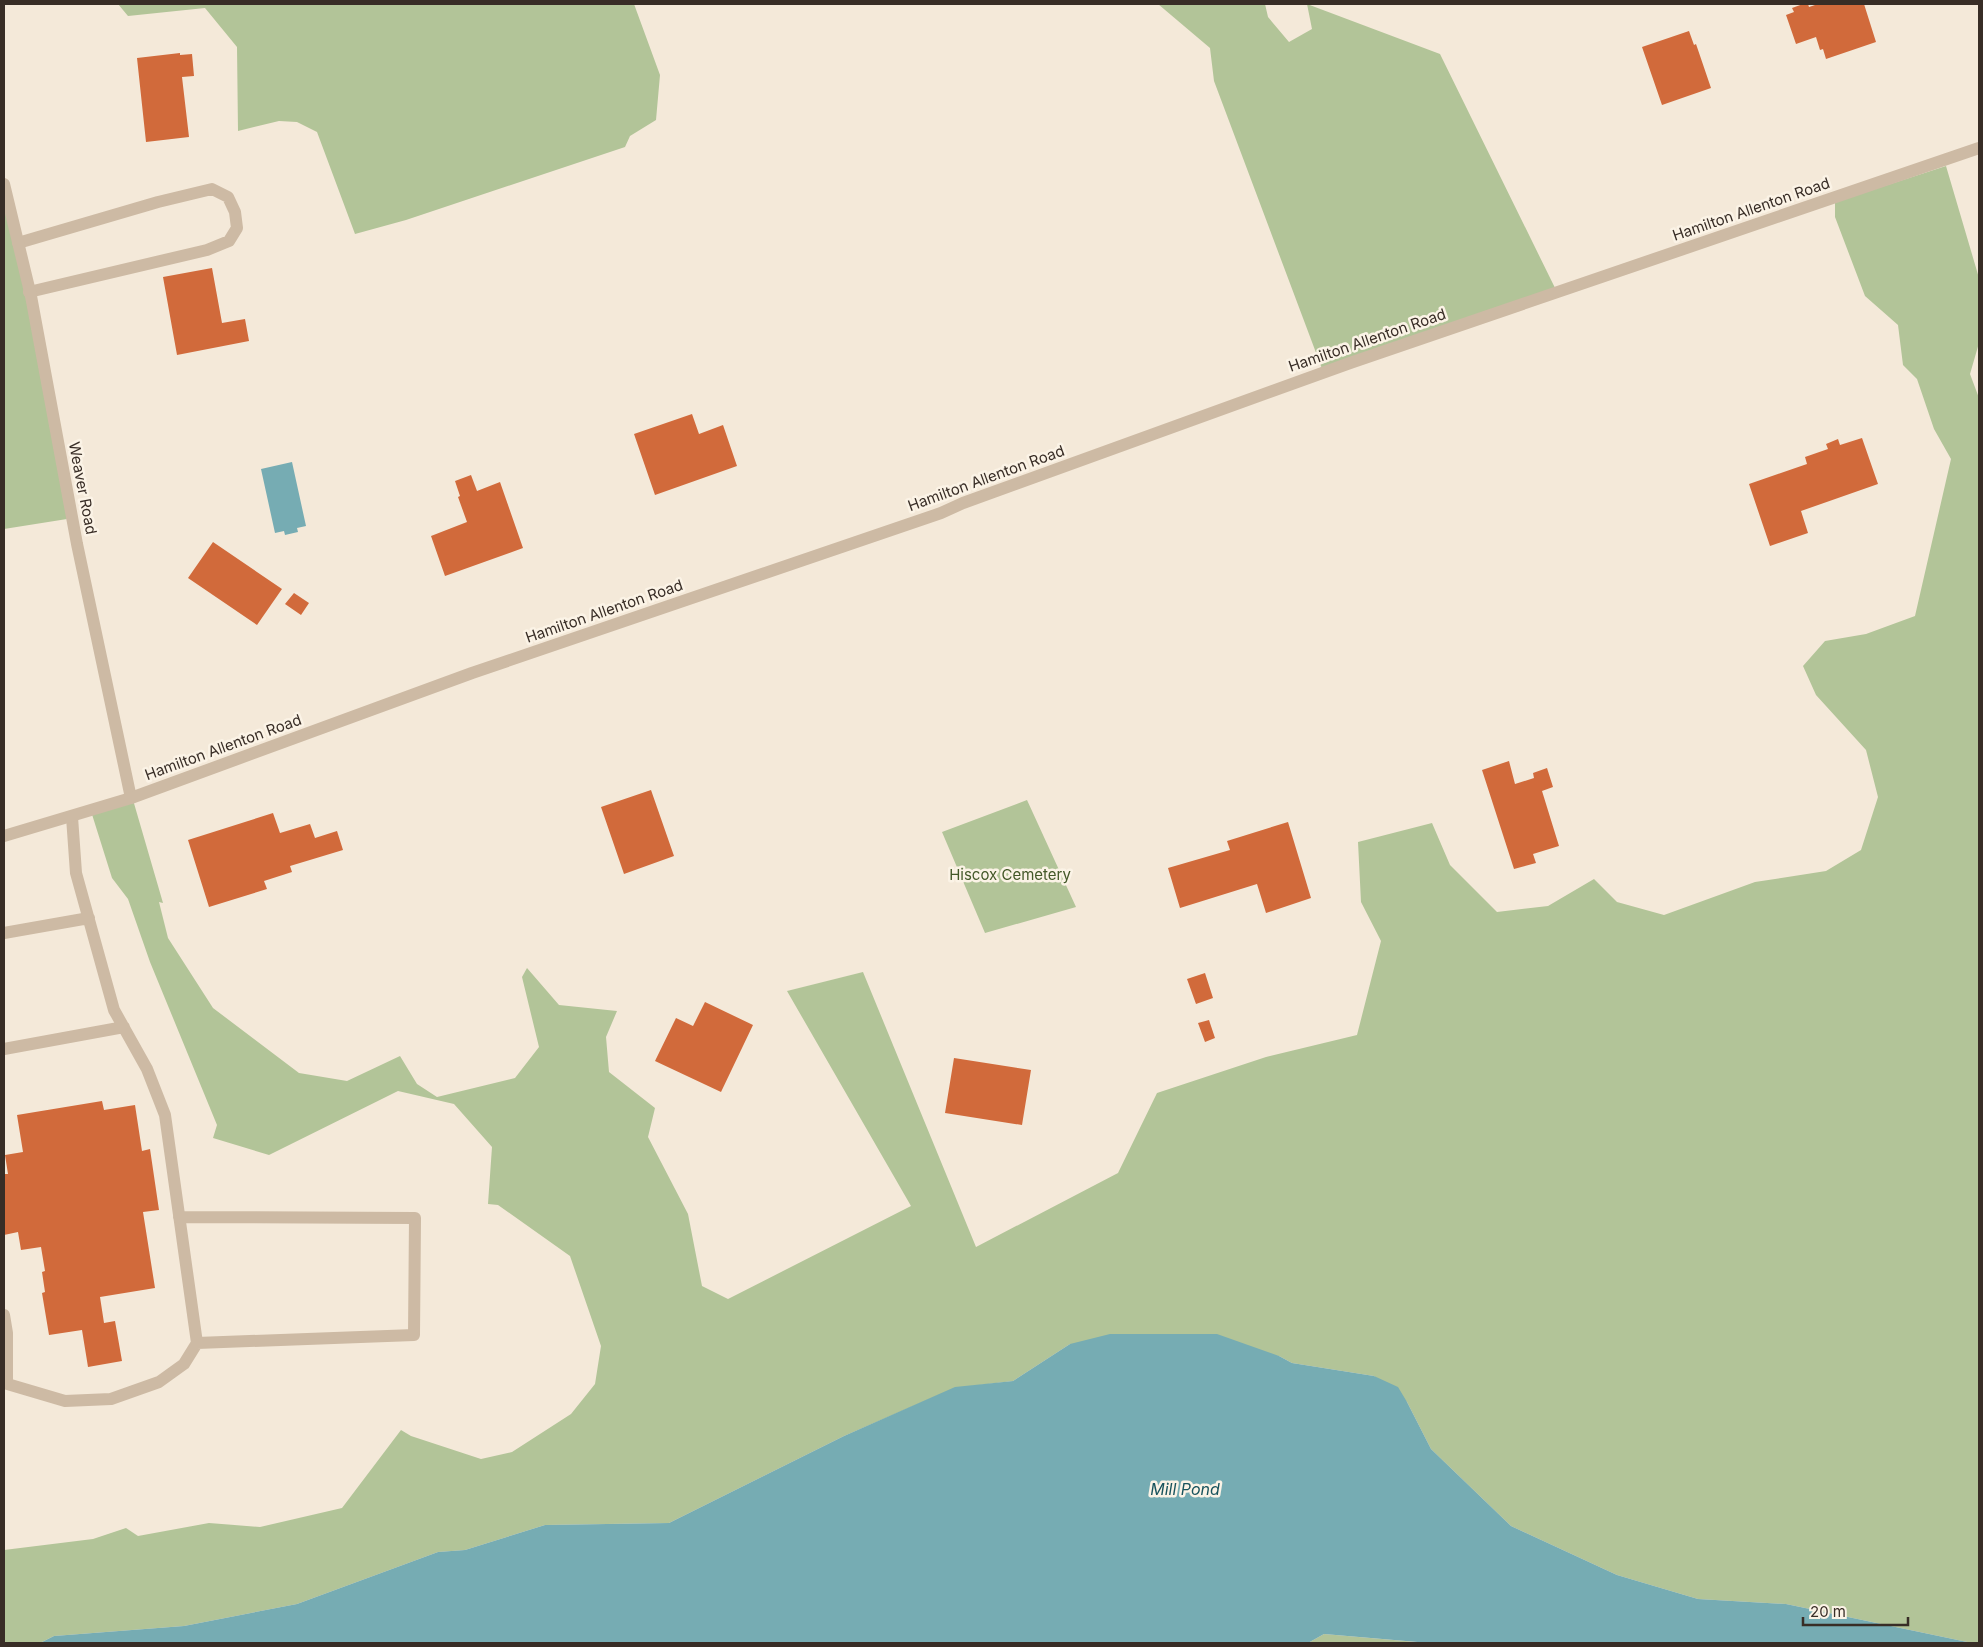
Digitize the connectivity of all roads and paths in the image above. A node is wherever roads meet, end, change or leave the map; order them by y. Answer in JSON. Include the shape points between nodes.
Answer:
{"nodes":[{"id":1,"x":1979,"y":148,"type":"edge"},
{"id":2,"x":4,"y":184,"type":"edge"},
{"id":3,"x":18,"y":243,"type":"junction"},
{"id":4,"x":29,"y":292,"type":"junction"},
{"id":5,"x":131,"y":798,"type":"junction"},
{"id":6,"x":72,"y":817,"type":"junction"},
{"id":7,"x":4,"y":836,"type":"edge"},
{"id":8,"x":89,"y":918,"type":"junction"},
{"id":9,"x":4,"y":933,"type":"edge"},
{"id":10,"x":124,"y":1027,"type":"junction"},
{"id":11,"x":4,"y":1048,"type":"edge"},
{"id":12,"x":179,"y":1217,"type":"junction"},
{"id":13,"x":4,"y":1315,"type":"edge"},
{"id":14,"x":197,"y":1343,"type":"junction"},
{"id":15,"x":5,"y":1383,"type":"edge"}],
"edges":[{"from":1,"to":5,"type":"street","name":"Hamilton Allenton Road","via":[[1350,363],[941,513],[472,673]]},
{"from":2,"to":3,"type":"street","name":"Weaver Road"},
{"from":3,"to":4,"type":"street","name":"Weaver Road"},
{"from":3,"to":4,"type":"street","via":[[212,189],[228,198],[235,212],[237,228],[230,241],[207,250]]},
{"from":4,"to":5,"type":"street","name":"Weaver Road","via":[[77,544]]},
{"from":5,"to":6,"type":"street","name":"Hamilton Allenton Road"},
{"from":6,"to":7,"type":"street","name":"Hamilton Allenton Road"},
{"from":6,"to":8,"type":"street","via":[[76,873]]},
{"from":8,"to":9,"type":"street"},
{"from":8,"to":10,"type":"street","via":[[114,1010]]},
{"from":10,"to":11,"type":"street"},
{"from":10,"to":12,"type":"street","via":[[147,1069],[165,1115]]},
{"from":12,"to":14,"type":"street"},
{"from":12,"to":14,"type":"street","via":[[415,1218],[414,1335]]},
{"from":13,"to":15,"type":"street","via":[[7,1333]]},
{"from":14,"to":15,"type":"street","via":[[184,1364],[159,1382],[112,1399],[65,1401]]}]}
